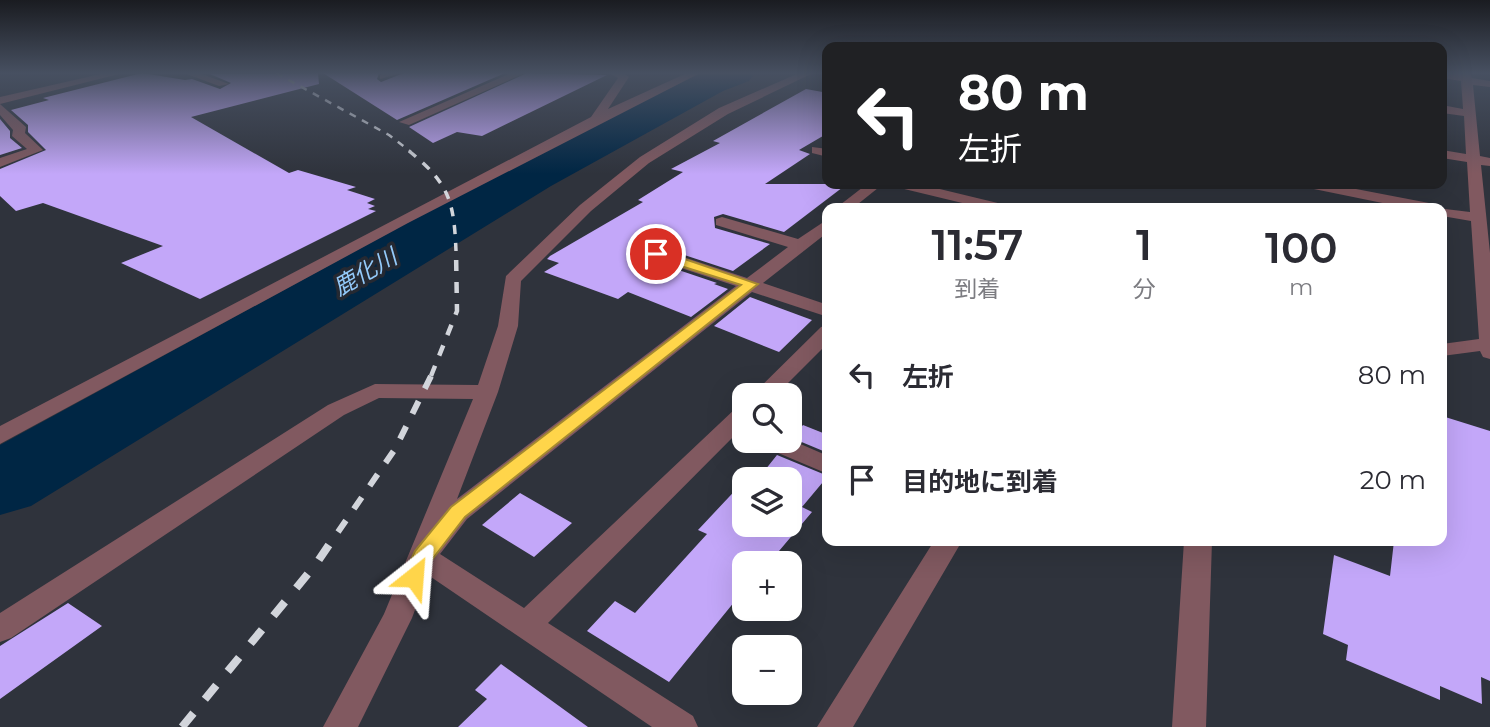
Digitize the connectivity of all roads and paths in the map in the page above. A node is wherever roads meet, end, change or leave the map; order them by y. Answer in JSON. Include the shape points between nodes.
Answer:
{"nodes":[{"id":1,"x":440,"y":107,"type":"edge"},
{"id":2,"x":604,"y":107,"type":"edge"},
{"id":3,"x":623,"y":107,"type":"edge"},
{"id":4,"x":731,"y":107,"type":"edge"},
{"id":5,"x":1470,"y":107,"type":"edge"},
{"id":6,"x":0,"y":108,"type":"edge"},
{"id":7,"x":1447,"y":110,"type":"edge"},
{"id":8,"x":1471,"y":114,"type":"junction"},
{"id":9,"x":595,"y":120,"type":"junction"},
{"id":10,"x":405,"y":122,"type":"dead end"},
{"id":11,"x":1447,"y":155,"type":"edge"},
{"id":12,"x":1482,"y":161,"type":"edge"},
{"id":13,"x":0,"y":163,"type":"edge"},
{"id":14,"x":869,"y":189,"type":"edge"},
{"id":15,"x":922,"y":189,"type":"edge"},
{"id":16,"x":1334,"y":189,"type":"edge"},
{"id":17,"x":851,"y":203,"type":"edge"},
{"id":18,"x":980,"y":203,"type":"edge"},
{"id":19,"x":1404,"y":203,"type":"edge"},
{"id":20,"x":1447,"y":212,"type":"edge"},
{"id":21,"x":1478,"y":218,"type":"junction"},
{"id":22,"x":722,"y":222,"type":"dead end"},
{"id":23,"x":822,"y":229,"type":"edge"},
{"id":24,"x":801,"y":245,"type":"junction"},
{"id":25,"x":656,"y":254,"type":"dead end"},
{"id":26,"x":751,"y":284,"type":"junction"},
{"id":27,"x":822,"y":309,"type":"edge"},
{"id":28,"x":822,"y":337,"type":"edge"},
{"id":29,"x":1488,"y":348,"type":"edge"},
{"id":30,"x":1447,"y":350,"type":"edge"},
{"id":31,"x":775,"y":383,"type":"edge"},
{"id":32,"x":487,"y":392,"type":"junction"},
{"id":33,"x":732,"y":430,"type":"edge"},
{"id":34,"x":0,"y":436,"type":"edge"},
{"id":35,"x":799,"y":453,"type":"edge"},
{"id":36,"x":822,"y":463,"type":"edge"},
{"id":37,"x":945,"y":546,"type":"edge"},
{"id":38,"x":1198,"y":546,"type":"edge"},
{"id":39,"x":422,"y":557,"type":"junction"},
{"id":40,"x":527,"y":624,"type":"junction"},
{"id":41,"x":0,"y":629,"type":"edge"},
{"id":42,"x":340,"y":727,"type":"edge"},
{"id":43,"x":681,"y":727,"type":"edge"},
{"id":44,"x":834,"y":727,"type":"edge"},
{"id":45,"x":1189,"y":727,"type":"edge"}],
"edges":[{"from":1,"to":10,"type":"street"},
{"from":2,"to":9,"type":"street"},
{"from":3,"to":9,"type":"street"},
{"from":4,"to":32,"type":"street","via":[[662,147],[598,197],[512,280],[508,326]]},
{"from":5,"to":8,"type":"street"},
{"from":6,"to":13,"type":"street","via":[[36,150]]},
{"from":7,"to":8,"type":"street"},
{"from":8,"to":12,"type":"street"},
{"from":9,"to":34,"type":"street"},
{"from":11,"to":12,"type":"street"},
{"from":12,"to":21,"type":"street"},
{"from":14,"to":17,"type":"street"},
{"from":15,"to":18,"type":"street"},
{"from":16,"to":19,"type":"street"},
{"from":20,"to":21,"type":"street"},
{"from":21,"to":29,"type":"street"},
{"from":22,"to":24,"type":"street"},
{"from":23,"to":24,"type":"street"},
{"from":24,"to":26,"type":"street"},
{"from":25,"to":26,"type":"street"},
{"from":26,"to":27,"type":"street"},
{"from":26,"to":39,"type":"street","via":[[458,512]]},
{"from":28,"to":31,"type":"street"},
{"from":29,"to":30,"type":"street"},
{"from":32,"to":39,"type":"street"},
{"from":32,"to":41,"type":"street","via":[[375,391],[336,410]]},
{"from":33,"to":40,"type":"street"},
{"from":35,"to":36,"type":"street"},
{"from":37,"to":44,"type":"street"},
{"from":38,"to":45,"type":"street"},
{"from":39,"to":40,"type":"street"},
{"from":39,"to":42,"type":"street","via":[[397,618]]},
{"from":40,"to":43,"type":"street"}]}
